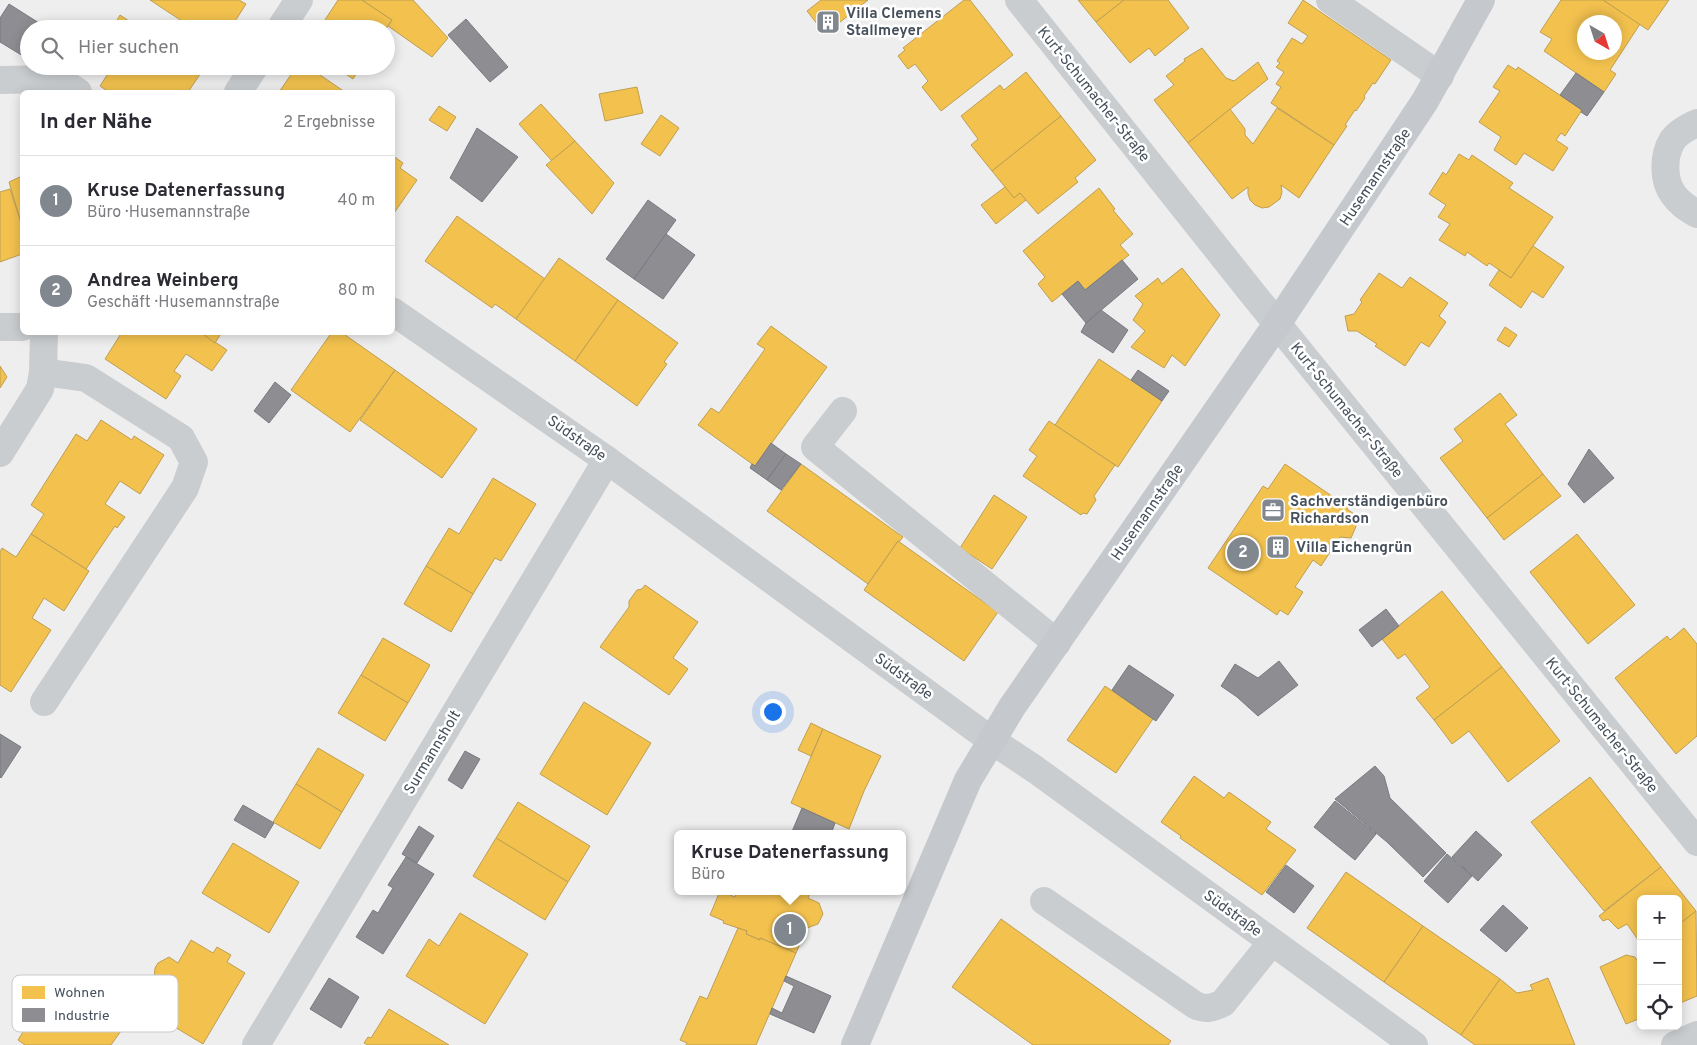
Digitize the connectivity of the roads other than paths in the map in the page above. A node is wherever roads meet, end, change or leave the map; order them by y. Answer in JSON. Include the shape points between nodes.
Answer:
{"nodes":[{"id":1,"x":299,"y":0,"type":"edge"},
{"id":2,"x":1019,"y":0,"type":"edge"},
{"id":3,"x":1330,"y":0,"type":"edge"},
{"id":4,"x":1481,"y":0,"type":"edge"},
{"id":5,"x":286,"y":20,"type":"edge"},
{"id":6,"x":249,"y":75,"type":"edge"},
{"id":7,"x":1440,"y":76,"type":"junction"},
{"id":8,"x":0,"y":80,"type":"edge"},
{"id":9,"x":75,"y":90,"type":"edge"},
{"id":10,"x":239,"y":90,"type":"edge"},
{"id":11,"x":1697,"y":123,"type":"edge"},
{"id":12,"x":1697,"y":214,"type":"edge"},
{"id":13,"x":395,"y":312,"type":"edge"},
{"id":14,"x":1278,"y":324,"type":"junction"},
{"id":15,"x":0,"y":327,"type":"edge"},
{"id":16,"x":20,"y":327,"type":"edge"},
{"id":17,"x":44,"y":335,"type":"edge"},
{"id":18,"x":43,"y":372,"type":"junction"},
{"id":19,"x":843,"y":411,"type":"dead end"},
{"id":20,"x":0,"y":452,"type":"edge"},
{"id":21,"x":607,"y":460,"type":"junction"},
{"id":22,"x":1057,"y":643,"type":"junction"},
{"id":23,"x":44,"y":702,"type":"dead end"},
{"id":24,"x":991,"y":740,"type":"junction"},
{"id":25,"x":1697,"y":842,"type":"edge"},
{"id":26,"x":1044,"y":901,"type":"dead end"},
{"id":27,"x":1272,"y":942,"type":"junction"},
{"id":28,"x":1697,"y":1035,"type":"edge"},
{"id":29,"x":1409,"y":1044,"type":"edge"},
{"id":30,"x":256,"y":1045,"type":"edge"},
{"id":31,"x":855,"y":1045,"type":"edge"},
{"id":32,"x":1675,"y":1045,"type":"edge"}],
"edges":[{"from":1,"to":5,"type":"street"},
{"from":2,"to":14,"type":"street","name":"Kurt-Schumacher-Straße"},
{"from":3,"to":7,"type":"street"},
{"from":4,"to":7,"type":"main road","name":"Husemannstraße"},
{"from":6,"to":10,"type":"street"},
{"from":7,"to":14,"type":"main road","name":"Husemannstraße"},
{"from":8,"to":9,"type":"street","via":[[58,79]]},
{"from":11,"to":12,"type":"street","via":[[1672,140],[1666,155],[1666,176],[1671,193]]},
{"from":13,"to":21,"type":"street","name":"Südstraße"},
{"from":14,"to":22,"type":"main road","name":"Husemannstraße"},
{"from":14,"to":25,"type":"street","name":"Kurt-Schumacher-Straße"},
{"from":15,"to":16,"type":"street"},
{"from":17,"to":18,"type":"street"},
{"from":18,"to":20,"type":"street","via":[[40,389]]},
{"from":18,"to":23,"type":"street","via":[[86,378],[181,438],[194,462],[186,488]]},
{"from":19,"to":22,"type":"street","via":[[815,447]]},
{"from":21,"to":24,"type":"street","name":"Südstraße"},
{"from":21,"to":30,"type":"street","name":"Surmannsholt"},
{"from":22,"to":24,"type":"main road","name":"Husemannstraße"},
{"from":24,"to":27,"type":"street","name":"Südstraße"},
{"from":24,"to":31,"type":"main road","name":"Husemannstraße","via":[[968,780]]},
{"from":26,"to":27,"type":"street","via":[[1203,1009],[1223,1003]]},
{"from":27,"to":29,"type":"street","name":"Südstraße"},
{"from":28,"to":32,"type":"street"}]}
